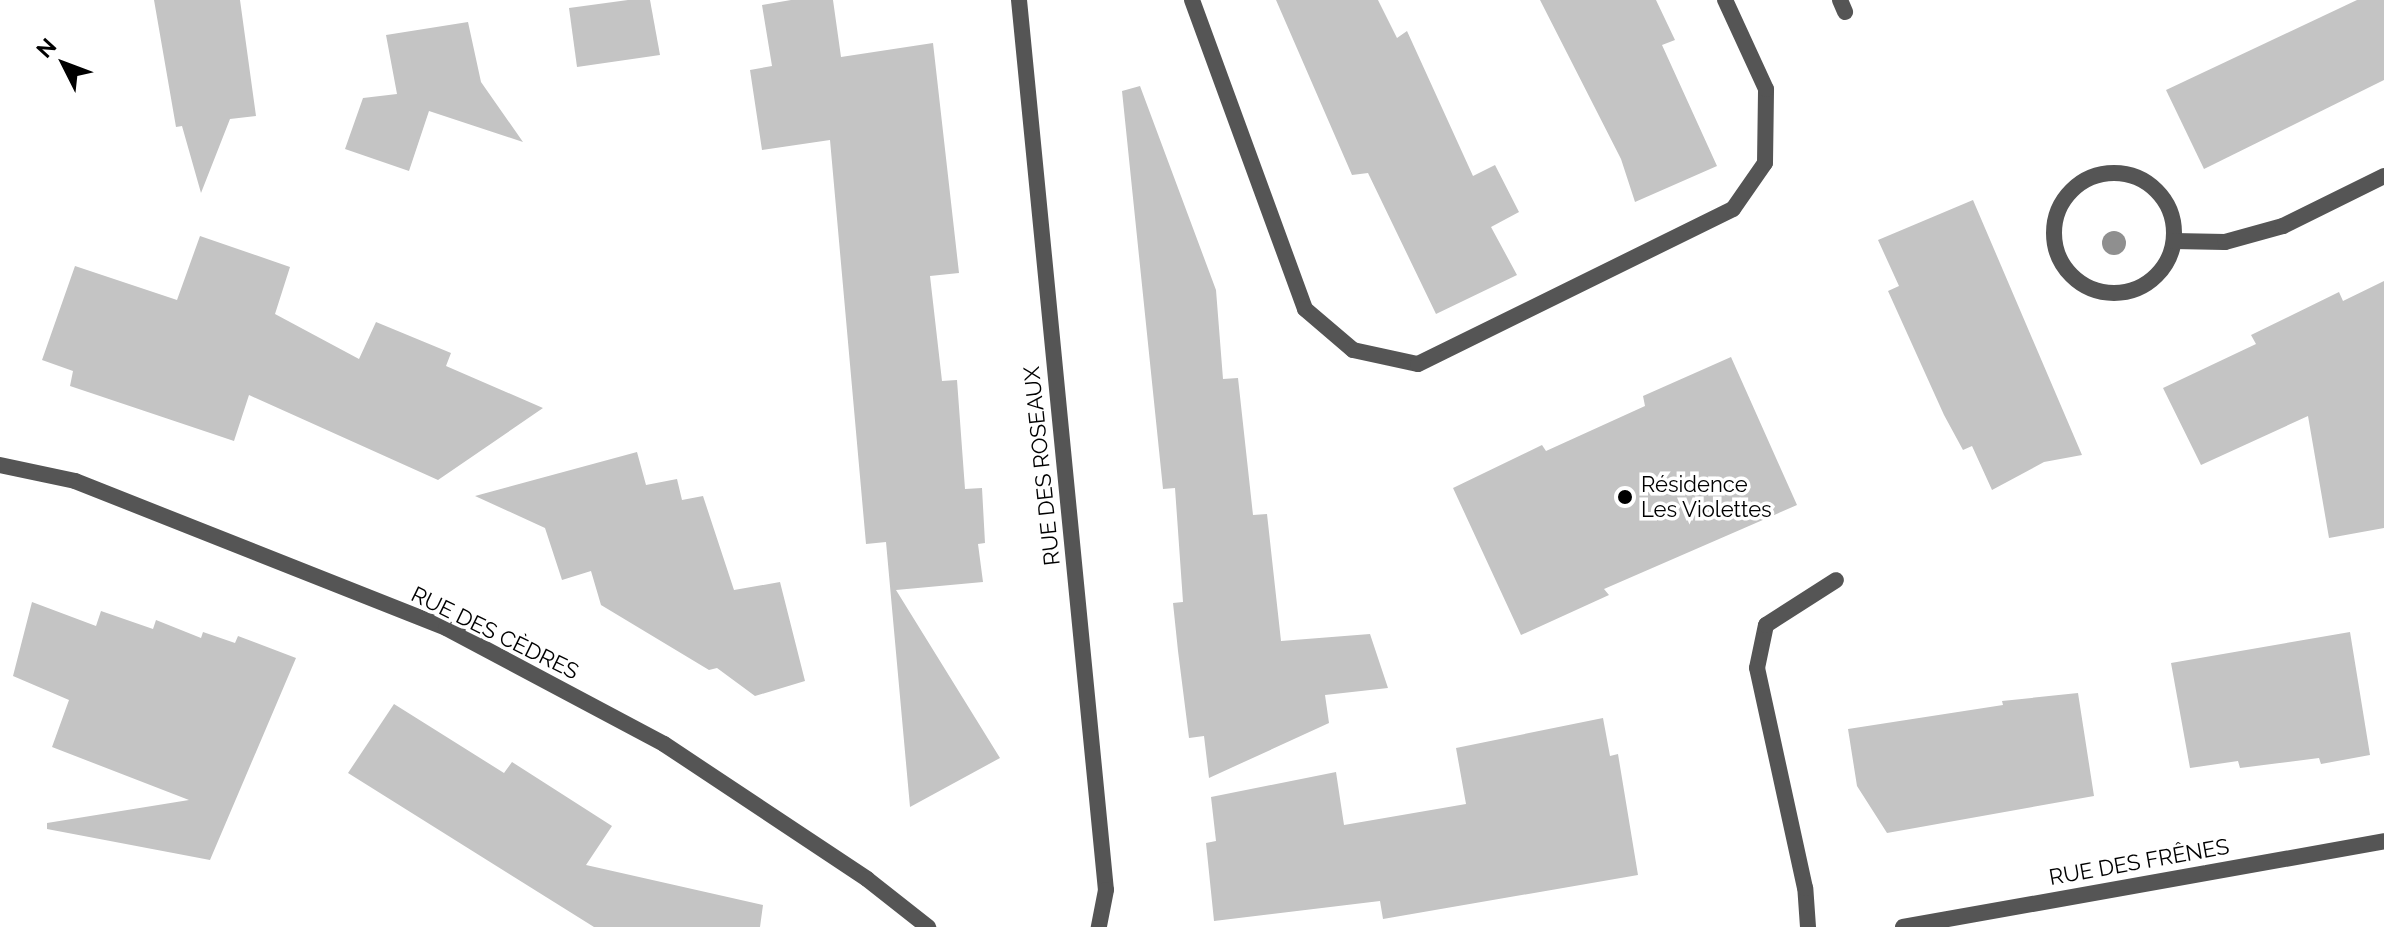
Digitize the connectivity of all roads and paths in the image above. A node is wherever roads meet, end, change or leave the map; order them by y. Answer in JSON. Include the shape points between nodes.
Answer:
{"nodes":[{"id":1,"x":1019,"y":0,"type":"edge"},
{"id":2,"x":1192,"y":0,"type":"edge"},
{"id":3,"x":1725,"y":0,"type":"edge"},
{"id":4,"x":2384,"y":176,"type":"edge"},
{"id":5,"x":2174,"y":241,"type":"junction"},
{"id":6,"x":0,"y":465,"type":"edge"},
{"id":7,"x":1836,"y":580,"type":"dead end"},
{"id":8,"x":2384,"y":841,"type":"edge"},
{"id":9,"x":928,"y":927,"type":"edge"},
{"id":10,"x":1099,"y":927,"type":"edge"},
{"id":11,"x":1808,"y":927,"type":"edge"},
{"id":12,"x":1903,"y":927,"type":"edge"}],
"edges":[{"from":1,"to":10,"type":"street","name":"RUE DES ROSEAUX","via":[[1106,890]]},
{"from":2,"to":3,"type":"street","via":[[1305,309],[1353,350],[1418,364],[1733,209],[1765,163],[1766,89]]},
{"from":4,"to":5,"type":"street","via":[[2283,226],[2225,242]]},
{"from":5,"to":5,"type":"street","via":[[2167,203],[2138,177],[2099,173],[2066,194],[2052,231],[2063,269],[2094,292],[2134,291],[2162,272]]},
{"from":6,"to":9,"type":"street","name":"RUE DES CÈDRES","via":[[75,481],[446,628],[664,744],[867,879]]},
{"from":7,"to":11,"type":"street","via":[[1766,625],[1757,668],[1805,888]]},
{"from":8,"to":12,"type":"street","name":"RUE DES FRÊNES"}]}
